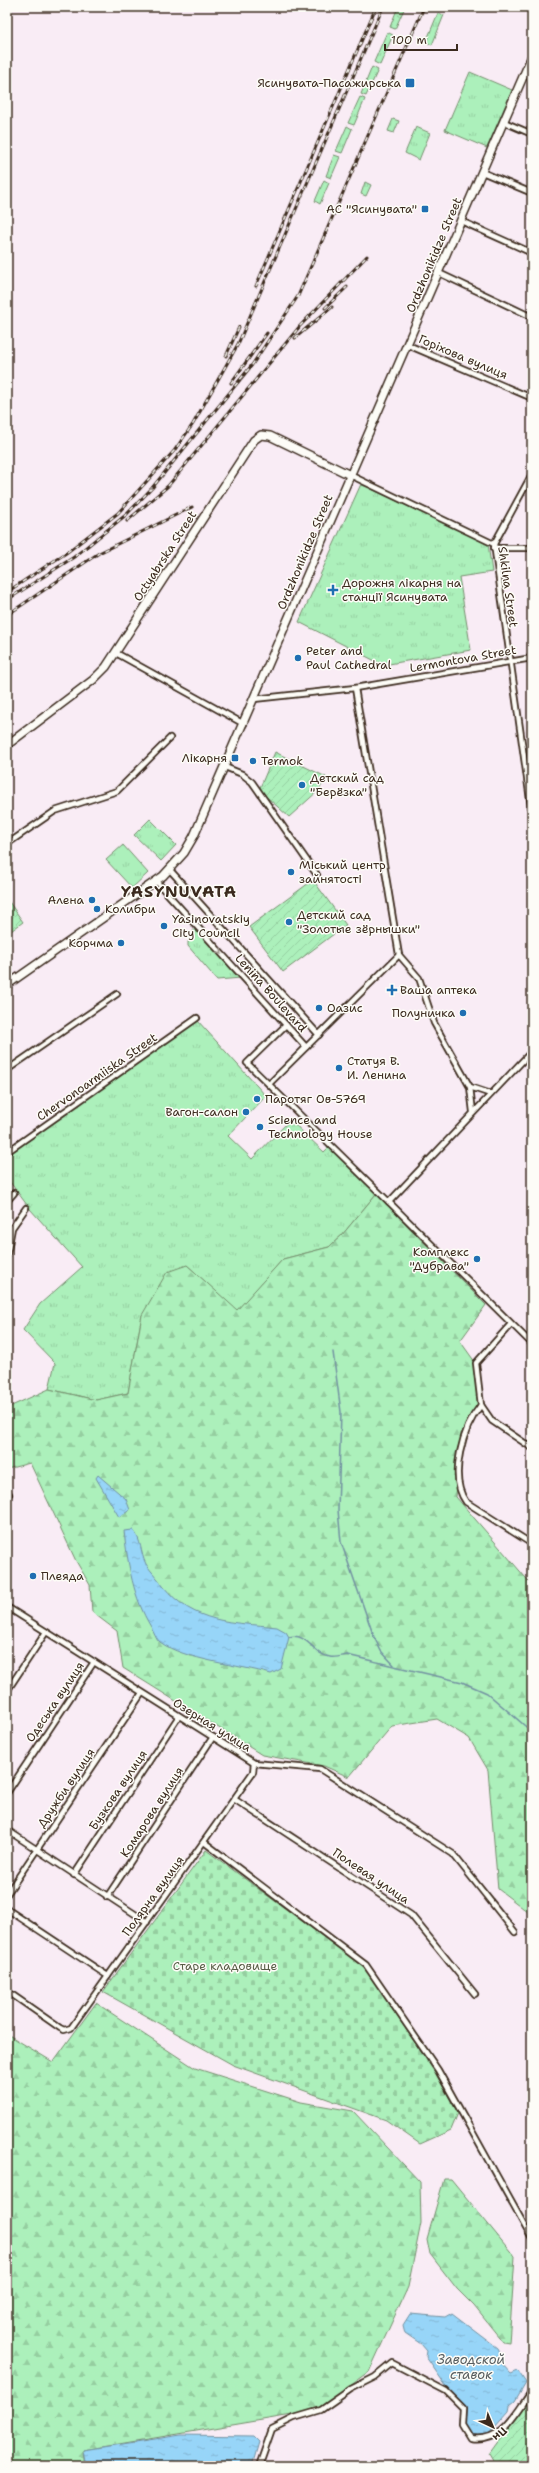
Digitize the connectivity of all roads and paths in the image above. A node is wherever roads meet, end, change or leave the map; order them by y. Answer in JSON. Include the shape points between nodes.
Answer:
{"nodes":[{"id":1,"x":532,"y":56,"type":"edge"},
{"id":2,"x":529,"y":72,"type":"edge"},
{"id":3,"x":504,"y":122,"type":"junction"},
{"id":4,"x":532,"y":134,"type":"edge"},
{"id":5,"x":482,"y":172,"type":"junction"},
{"id":6,"x":532,"y":193,"type":"edge"},
{"id":7,"x":461,"y":221,"type":"junction"},
{"id":8,"x":532,"y":253,"type":"edge"},
{"id":9,"x":438,"y":273,"type":"junction"},
{"id":10,"x":532,"y":317,"type":"edge"},
{"id":11,"x":408,"y":345,"type":"junction"},
{"id":12,"x":532,"y":398,"type":"edge"},
{"id":13,"x":532,"y":474,"type":"edge"},
{"id":14,"x":350,"y":475,"type":"junction"},
{"id":15,"x":494,"y":546,"type":"junction"},
{"id":16,"x":532,"y":548,"type":"edge"},
{"id":17,"x":116,"y":653,"type":"junction"},
{"id":18,"x":532,"y":658,"type":"edge"},
{"id":19,"x":509,"y":662,"type":"junction"},
{"id":20,"x":355,"y":688,"type":"junction"},
{"id":21,"x":254,"y":699,"type":"junction"},
{"id":22,"x":244,"y":724,"type":"junction"},
{"id":23,"x":170,"y":738,"type":"dead end"},
{"id":24,"x":7,"y":745,"type":"edge"},
{"id":25,"x":225,"y":767,"type":"junction"},
{"id":26,"x":532,"y":814,"type":"edge"},
{"id":27,"x":7,"y":844,"type":"edge"},
{"id":28,"x":170,"y":870,"type":"junction"},
{"id":29,"x":317,"y":875,"type":"dead end"},
{"id":30,"x":156,"y":881,"type":"junction"},
{"id":31,"x":399,"y":956,"type":"junction"},
{"id":32,"x":7,"y":985,"type":"edge"},
{"id":33,"x":117,"y":994,"type":"dead end"},
{"id":34,"x":197,"y":1018,"type":"dead end"},
{"id":35,"x":286,"y":1025,"type":"junction"},
{"id":36,"x":319,"y":1034,"type":"junction"},
{"id":37,"x":306,"y":1047,"type":"junction"},
{"id":38,"x":532,"y":1051,"type":"edge"},
{"id":39,"x":7,"y":1070,"type":"edge"},
{"id":40,"x":269,"y":1084,"type":"junction"},
{"id":41,"x":470,"y":1087,"type":"junction"},
{"id":42,"x":491,"y":1094,"type":"junction"},
{"id":43,"x":473,"y":1112,"type":"junction"},
{"id":44,"x":7,"y":1152,"type":"edge"},
{"id":45,"x":14,"y":1193,"type":"dead end"},
{"id":46,"x":7,"y":1201,"type":"edge"},
{"id":47,"x":389,"y":1202,"type":"junction"},
{"id":48,"x":26,"y":1208,"type":"dead end"},
{"id":49,"x":7,"y":1255,"type":"edge"},
{"id":50,"x":511,"y":1324,"type":"junction"},
{"id":51,"x":532,"y":1344,"type":"edge"},
{"id":52,"x":481,"y":1405,"type":"junction"},
{"id":53,"x":532,"y":1448,"type":"edge"},
{"id":54,"x":532,"y":1544,"type":"edge"},
{"id":55,"x":7,"y":1607,"type":"edge"},
{"id":56,"x":46,"y":1632,"type":"junction"},
{"id":57,"x":94,"y":1662,"type":"junction"},
{"id":58,"x":7,"y":1691,"type":"edge"},
{"id":59,"x":142,"y":1693,"type":"junction"},
{"id":60,"x":179,"y":1716,"type":"junction"},
{"id":61,"x":213,"y":1738,"type":"junction"},
{"id":62,"x":254,"y":1763,"type":"junction"},
{"id":63,"x":7,"y":1792,"type":"edge"},
{"id":64,"x":234,"y":1798,"type":"junction"},
{"id":65,"x":7,"y":1830,"type":"edge"},
{"id":66,"x":204,"y":1842,"type":"junction"},
{"id":67,"x":37,"y":1850,"type":"junction"},
{"id":68,"x":74,"y":1875,"type":"junction"},
{"id":69,"x":7,"y":1894,"type":"edge"},
{"id":70,"x":107,"y":1897,"type":"junction"},
{"id":71,"x":7,"y":1909,"type":"edge"},
{"id":72,"x":147,"y":1922,"type":"junction"},
{"id":73,"x":515,"y":1932,"type":"dead end"},
{"id":74,"x":108,"y":1976,"type":"junction"},
{"id":75,"x":7,"y":1991,"type":"edge"},
{"id":76,"x":475,"y":1994,"type":"dead end"},
{"id":77,"x":532,"y":2239,"type":"edge"},
{"id":78,"x":532,"y":2391,"type":"edge"},
{"id":79,"x":259,"y":2466,"type":"edge"}],
"edges":[{"from":1,"to":2,"type":"main road","name":"Ordzhonikidze Street"},
{"from":2,"to":3,"type":"main road","name":"Ordzhonikidze Street"},
{"from":3,"to":4,"type":"street"},
{"from":3,"to":5,"type":"main road","name":"Ordzhonikidze Street"},
{"from":5,"to":6,"type":"street"},
{"from":5,"to":7,"type":"main road","name":"Ordzhonikidze Street"},
{"from":7,"to":8,"type":"street"},
{"from":7,"to":9,"type":"main road","name":"Ordzhonikidze Street"},
{"from":9,"to":10,"type":"street"},
{"from":9,"to":11,"type":"main road","name":"Ordzhonikidze Street"},
{"from":11,"to":12,"type":"street","name":"Горіхова вулиця"},
{"from":11,"to":14,"type":"main road","name":"Ordzhonikidze Street"},
{"from":13,"to":15,"type":"street"},
{"from":14,"to":15,"type":"street","name":"Shkilna Street"},
{"from":14,"to":17,"type":"main road","name":"Octyabrska Street","via":[[270,436],[262,435],[254,440]]},
{"from":14,"to":21,"type":"main road","name":"Ordzhonikidze Street"},
{"from":15,"to":16,"type":"street"},
{"from":15,"to":19,"type":"street","name":"Shkilna Street"},
{"from":17,"to":22,"type":"street"},
{"from":17,"to":24,"type":"main road","name":"Octyabrska Street","via":[[93,680]]},
{"from":18,"to":19,"type":"street","name":"Lermontova Street"},
{"from":19,"to":20,"type":"street","name":"Lermontova Street"},
{"from":19,"to":26,"type":"street","name":"Shkilna Street"},
{"from":20,"to":21,"type":"street","name":"Lermontova Street"},
{"from":20,"to":31,"type":"street"},
{"from":21,"to":22,"type":"main road","name":"Ordzhonikidze Street"},
{"from":22,"to":25,"type":"main road","name":"Ordzhonikidze Street"},
{"from":23,"to":27,"type":"street","via":[[117,791],[55,811]]},
{"from":25,"to":28,"type":"main road","name":"Ordzhonikidze Street","via":[[194,836]]},
{"from":25,"to":29,"type":"street","via":[[242,774],[252,782]]},
{"from":28,"to":30,"type":"main road","name":"Ordzhonikidze Street"},
{"from":28,"to":36,"type":"street","name":"Lenina Boulevard"},
{"from":30,"to":32,"type":"main road","name":"Ordzhonikidze Street"},
{"from":30,"to":35,"type":"street","name":"Lenina Boulevard","one_way":true},
{"from":31,"to":36,"type":"street"},
{"from":31,"to":41,"type":"street","via":[[419,978],[434,1023]]},
{"from":33,"to":39,"type":"street"},
{"from":34,"to":44,"type":"street","name":"Chervonoarmiiska Street"},
{"from":35,"to":37,"type":"street","name":"Lenina Boulevard"},
{"from":35,"to":40,"type":"street","via":[[247,1063]]},
{"from":36,"to":37,"type":"street"},
{"from":37,"to":40,"type":"street"},
{"from":38,"to":42,"type":"street"},
{"from":40,"to":47,"type":"street"},
{"from":41,"to":42,"type":"street"},
{"from":41,"to":43,"type":"street"},
{"from":42,"to":43,"type":"street"},
{"from":43,"to":47,"type":"street"},
{"from":45,"to":46,"type":"street"},
{"from":47,"to":50,"type":"street"},
{"from":48,"to":49,"type":"street","via":[[12,1228]]},
{"from":50,"to":51,"type":"street"},
{"from":50,"to":52,"type":"street","via":[[476,1363]]},
{"from":52,"to":53,"type":"street","via":[[492,1421]]},
{"from":52,"to":54,"type":"street","via":[[467,1425],[461,1448],[458,1474],[461,1496],[466,1502]]},
{"from":55,"to":56,"type":"street","name":"Озерная улица"},
{"from":56,"to":57,"type":"street","name":"Озерная улица"},
{"from":56,"to":58,"type":"street"},
{"from":57,"to":59,"type":"street","name":"Озерная улица"},
{"from":57,"to":63,"type":"street","name":"Одеська вулиця"},
{"from":59,"to":60,"type":"street","name":"Озерная улица"},
{"from":59,"to":67,"type":"street","name":"Дружби вулиця"},
{"from":60,"to":61,"type":"street","name":"Озерная улица"},
{"from":60,"to":68,"type":"street","name":"Бузкова вулиця"},
{"from":61,"to":62,"type":"street","name":"Озерная улица"},
{"from":61,"to":70,"type":"street","name":"Комарова вулиця"},
{"from":62,"to":64,"type":"street","name":"Полярна вулиця","via":[[252,1772]]},
{"from":62,"to":73,"type":"street","name":"Озерная улица","via":[[320,1769],[453,1854]]},
{"from":64,"to":66,"type":"street","name":"Полярна вулиця"},
{"from":64,"to":76,"type":"street","name":"Полевая улица","via":[[411,1915]]},
{"from":65,"to":67,"type":"street"},
{"from":66,"to":72,"type":"street","name":"Полярна вулиця"},
{"from":66,"to":77,"type":"street","via":[[366,1965],[438,2070]]},
{"from":67,"to":68,"type":"street"},
{"from":67,"to":69,"type":"street","name":"Дружби вулиця"},
{"from":68,"to":70,"type":"street"},
{"from":70,"to":72,"type":"street"},
{"from":71,"to":74,"type":"street"},
{"from":72,"to":74,"type":"street","name":"Полярна вулиця"},
{"from":74,"to":75,"type":"street","name":"Полярна вулиця","via":[[71,2028],[64,2030]]},
{"from":78,"to":79,"type":"street","via":[[500,2433],[484,2440],[470,2438],[462,2425],[464,2408],[446,2391],[392,2363],[375,2377],[351,2389],[321,2410],[294,2418],[272,2429]]}]}
